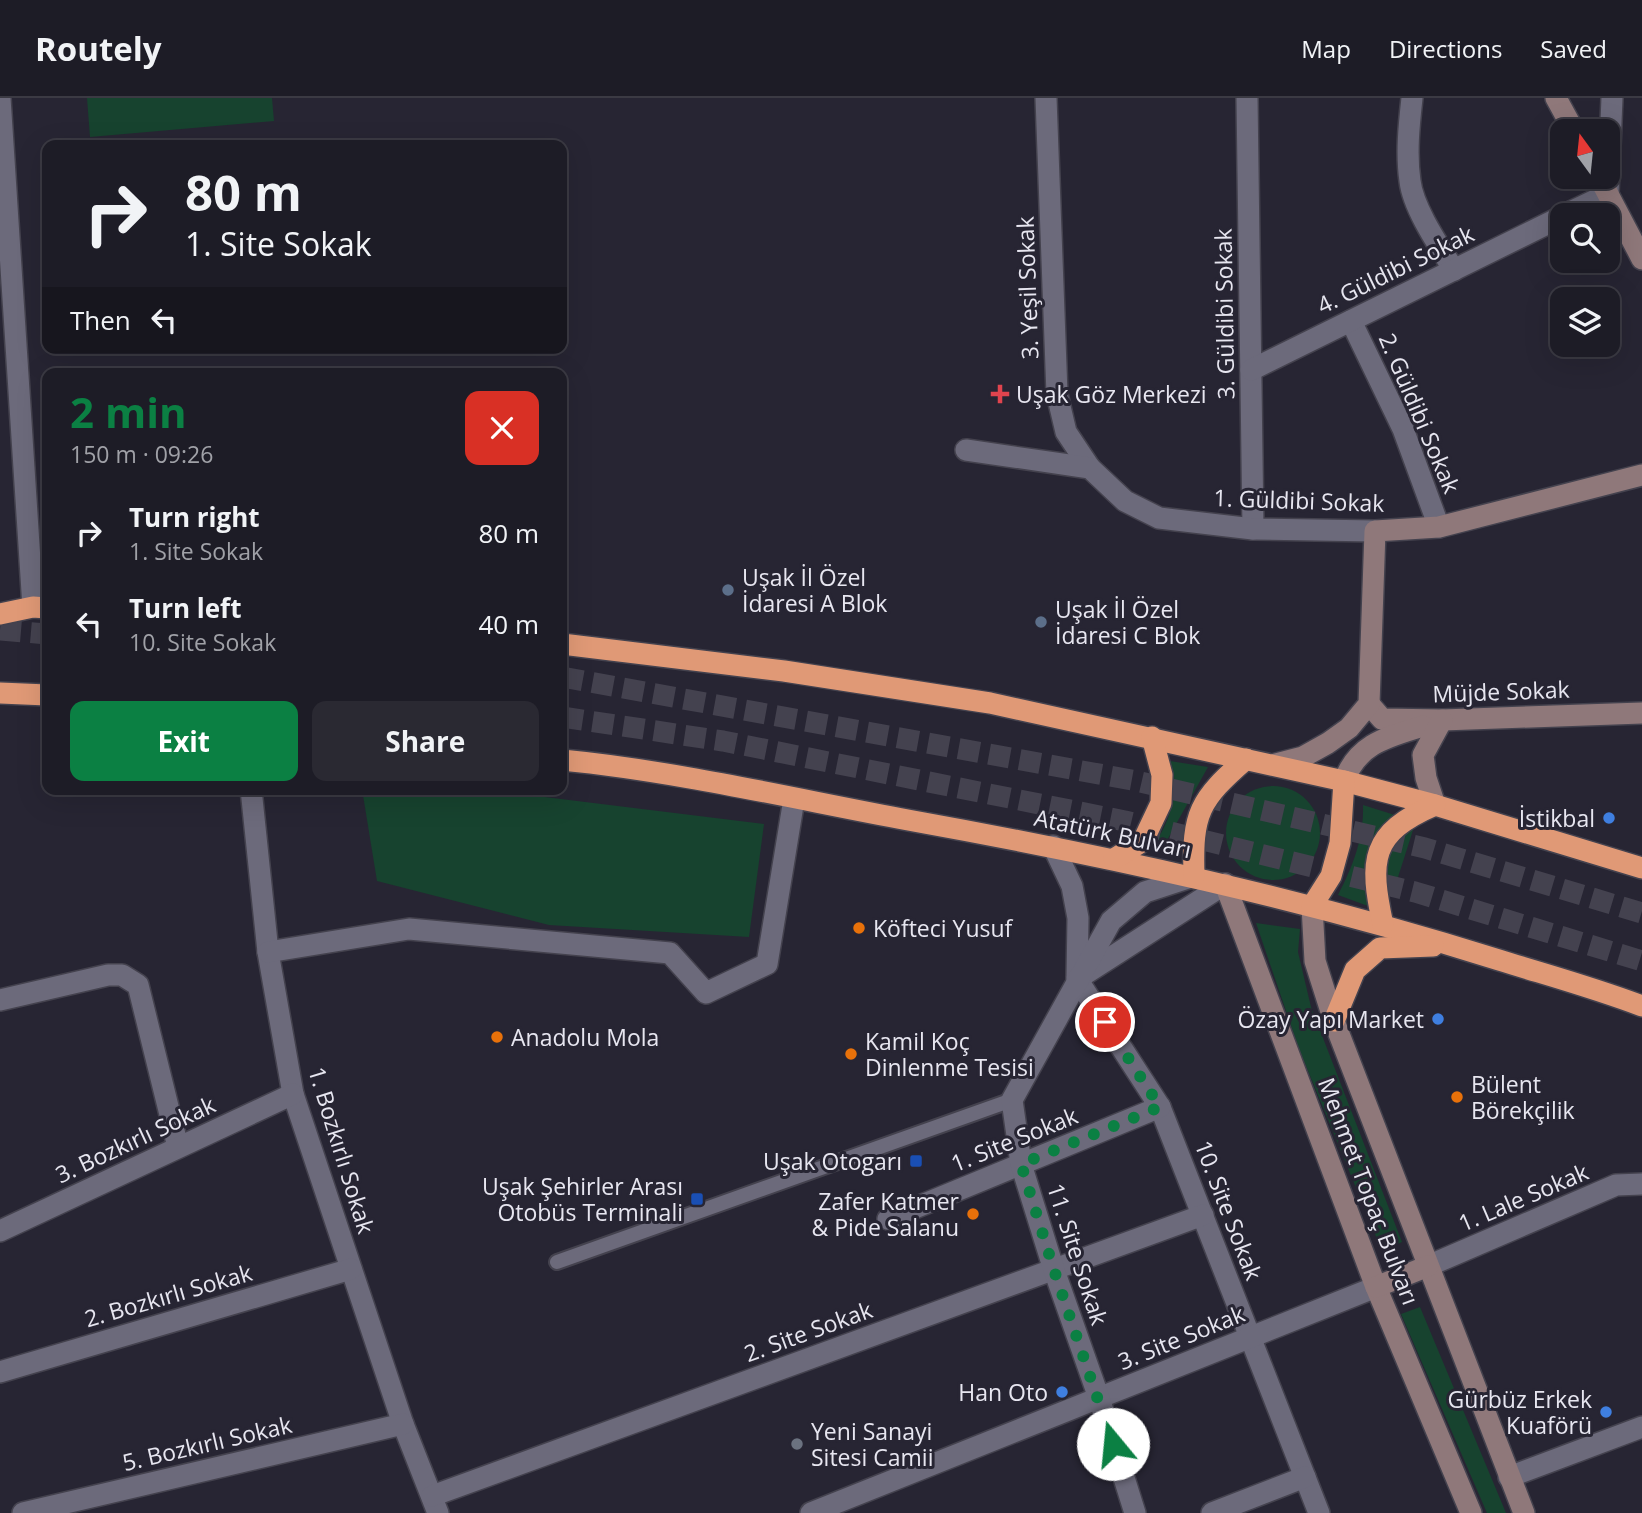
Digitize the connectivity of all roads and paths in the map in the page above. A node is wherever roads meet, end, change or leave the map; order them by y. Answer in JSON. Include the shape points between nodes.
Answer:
{"nodes":[{"id":1,"x":0,"y":98,"type":"edge"},
{"id":2,"x":1046,"y":98,"type":"edge"},
{"id":3,"x":1247,"y":98,"type":"edge"},
{"id":4,"x":1412,"y":98,"type":"edge"},
{"id":5,"x":1556,"y":98,"type":"edge"},
{"id":6,"x":1612,"y":98,"type":"edge"},
{"id":7,"x":1567,"y":119,"type":"edge"},
{"id":8,"x":1610,"y":119,"type":"edge"},
{"id":9,"x":1599,"y":189,"type":"edge"},
{"id":10,"x":1606,"y":189,"type":"edge"},
{"id":11,"x":1580,"y":203,"type":"edge"},
{"id":12,"x":1550,"y":222,"type":"edge"},
{"id":13,"x":1640,"y":252,"type":"edge"},
{"id":14,"x":1454,"y":270,"type":"junction"},
{"id":15,"x":6,"y":282,"type":"edge"},
{"id":16,"x":1351,"y":321,"type":"junction"},
{"id":17,"x":1251,"y":370,"type":"junction"},
{"id":18,"x":966,"y":450,"type":"dead end"},
{"id":19,"x":1090,"y":468,"type":"junction"},
{"id":20,"x":1642,"y":475,"type":"edge"},
{"id":21,"x":1439,"y":527,"type":"junction"},
{"id":22,"x":1253,"y":529,"type":"junction"},
{"id":23,"x":1375,"y":531,"type":"junction"},
{"id":24,"x":40,"y":607,"type":"edge"},
{"id":25,"x":0,"y":614,"type":"edge"},
{"id":26,"x":567,"y":645,"type":"edge"},
{"id":27,"x":0,"y":694,"type":"edge"},
{"id":28,"x":42,"y":695,"type":"edge"},
{"id":29,"x":1369,"y":704,"type":"junction"},
{"id":30,"x":1642,"y":713,"type":"edge"},
{"id":31,"x":1442,"y":720,"type":"junction"},
{"id":32,"x":1152,"y":737,"type":"junction"},
{"id":33,"x":1246,"y":759,"type":"junction"},
{"id":34,"x":567,"y":761,"type":"edge"},
{"id":35,"x":1276,"y":764,"type":"junction"},
{"id":36,"x":1344,"y":781,"type":"junction"},
{"id":37,"x":252,"y":795,"type":"edge"},
{"id":38,"x":794,"y":799,"type":"junction"},
{"id":39,"x":1435,"y":805,"type":"junction"},
{"id":40,"x":1053,"y":846,"type":"junction"},
{"id":41,"x":1114,"y":859,"type":"junction"},
{"id":42,"x":1639,"y":865,"type":"edge"},
{"id":43,"x":1194,"y":876,"type":"junction"},
{"id":44,"x":1225,"y":884,"type":"junction"},
{"id":45,"x":1312,"y":906,"type":"junction"},
{"id":46,"x":1382,"y":925,"type":"junction"},
{"id":47,"x":1453,"y":946,"type":"junction"},
{"id":48,"x":268,"y":952,"type":"junction"},
{"id":49,"x":1077,"y":979,"type":"junction"},
{"id":50,"x":0,"y":1000,"type":"edge"},
{"id":51,"x":1642,"y":1006,"type":"edge"},
{"id":52,"x":1334,"y":1021,"type":"junction"},
{"id":53,"x":293,"y":1094,"type":"junction"},
{"id":54,"x":1012,"y":1100,"type":"junction"},
{"id":55,"x":1160,"y":1107,"type":"junction"},
{"id":56,"x":178,"y":1147,"type":"junction"},
{"id":57,"x":1021,"y":1164,"type":"junction"},
{"id":58,"x":1642,"y":1184,"type":"edge"},
{"id":59,"x":1203,"y":1216,"type":"junction"},
{"id":60,"x":888,"y":1219,"type":"dead end"},
{"id":61,"x":0,"y":1231,"type":"edge"},
{"id":62,"x":557,"y":1262,"type":"dead end"},
{"id":63,"x":1427,"y":1266,"type":"junction"},
{"id":64,"x":351,"y":1269,"type":"junction"},
{"id":65,"x":1054,"y":1270,"type":"junction"},
{"id":66,"x":1376,"y":1287,"type":"junction"},
{"id":67,"x":1250,"y":1337,"type":"junction"},
{"id":68,"x":0,"y":1372,"type":"edge"},
{"id":69,"x":1099,"y":1398,"type":"junction"},
{"id":70,"x":403,"y":1424,"type":"junction"},
{"id":71,"x":1642,"y":1427,"type":"edge"},
{"id":72,"x":1305,"y":1477,"type":"junction"},
{"id":73,"x":1510,"y":1477,"type":"junction"},
{"id":74,"x":435,"y":1504,"type":"edge"},
{"id":75,"x":23,"y":1513,"type":"edge"},
{"id":76,"x":811,"y":1513,"type":"edge"},
{"id":77,"x":1135,"y":1513,"type":"edge"},
{"id":78,"x":1212,"y":1513,"type":"edge"},
{"id":79,"x":1320,"y":1513,"type":"edge"},
{"id":80,"x":1471,"y":1513,"type":"edge"},
{"id":81,"x":1524,"y":1513,"type":"edge"}],
"edges":[{"from":1,"to":15,"type":"street"},
{"from":2,"to":19,"type":"street","name":"3. Yeşil Sokak","via":[[1057,394],[1066,432]]},
{"from":3,"to":17,"type":"street","name":"3. Güldibi Sokak"},
{"from":4,"to":14,"type":"street","via":[[1410,183],[1429,229]]},
{"from":5,"to":7,"type":"main road"},
{"from":6,"to":8,"type":"street"},
{"from":9,"to":11,"type":"street","name":"4. Güldibi Sokak"},
{"from":10,"to":13,"type":"main road"},
{"from":12,"to":14,"type":"street","name":"4. Güldibi Sokak"},
{"from":14,"to":16,"type":"street","name":"4. Güldibi Sokak"},
{"from":15,"to":24,"type":"street"},
{"from":16,"to":17,"type":"street","name":"4. Güldibi Sokak"},
{"from":16,"to":21,"type":"street","name":"2. Güldibi Sokak","via":[[1403,429]]},
{"from":17,"to":22,"type":"street","name":"3. Güldibi Sokak"},
{"from":18,"to":19,"type":"street"},
{"from":19,"to":22,"type":"street","name":"1. Güldibi Sokak","via":[[1125,501],[1159,518]]},
{"from":20,"to":21,"type":"main road","name":"1. Güldibi Sokak"},
{"from":21,"to":23,"type":"main road","name":"1. Güldibi Sokak"},
{"from":22,"to":23,"type":"street","name":"1. Güldibi Sokak"},
{"from":23,"to":29,"type":"main road"},
{"from":24,"to":25,"type":"highway"},
{"from":26,"to":32,"type":"highway","via":[[962,699]]},
{"from":27,"to":28,"type":"highway"},
{"from":29,"to":31,"type":"main road","name":"Müjde Sokak","via":[[1382,719]]},
{"from":29,"to":35,"type":"main road","via":[[1349,728],[1328,743],[1303,757]]},
{"from":30,"to":31,"type":"main road","name":"Müjde Sokak"},
{"from":31,"to":36,"type":"main road","via":[[1377,741],[1350,765]]},
{"from":31,"to":39,"type":"main road","via":[[1423,755]]},
{"from":32,"to":33,"type":"highway"},
{"from":32,"to":41,"type":"highway","via":[[1161,775],[1161,803],[1143,841]]},
{"from":33,"to":35,"type":"highway"},
{"from":33,"to":43,"type":"highway","via":[[1220,782],[1200,809],[1193,842]]},
{"from":34,"to":38,"type":"highway","name":"Atatürk Bulvarı"},
{"from":35,"to":36,"type":"highway"},
{"from":36,"to":39,"type":"highway"},
{"from":36,"to":45,"type":"highway","via":[[1340,843],[1331,876]]},
{"from":37,"to":48,"type":"street","name":"1. Bozkırlı Sokak"},
{"from":38,"to":40,"type":"highway","name":"Atatürk Bulvarı"},
{"from":38,"to":48,"type":"street","via":[[767,964],[706,993],[670,953],[409,929]]},
{"from":39,"to":42,"type":"highway"},
{"from":39,"to":46,"type":"highway","via":[[1398,825],[1378,851],[1376,893]]},
{"from":40,"to":41,"type":"highway","name":"Atatürk Bulvarı"},
{"from":40,"to":49,"type":"street","via":[[1072,886],[1078,918]]},
{"from":41,"to":43,"type":"highway","name":"Atatürk Bulvarı"},
{"from":43,"to":44,"type":"highway","name":"Atatürk Bulvarı"},
{"from":43,"to":49,"type":"street","via":[[1145,892],[1111,921]]},
{"from":44,"to":45,"type":"highway","name":"Atatürk Bulvarı"},
{"from":44,"to":49,"type":"street"},
{"from":44,"to":66,"type":"main road","name":"Mehmet Topaç Bulvarı"},
{"from":45,"to":46,"type":"highway","name":"Atatürk Bulvarı"},
{"from":45,"to":52,"type":"main road","name":"Mehmet Topaç Bulvarı","via":[[1315,961]]},
{"from":46,"to":47,"type":"highway","name":"Atatürk Bulvarı"},
{"from":47,"to":51,"type":"highway","name":"Atatürk Bulvarı"},
{"from":47,"to":52,"type":"highway","via":[[1380,948],[1355,970]]},
{"from":48,"to":53,"type":"street","name":"1. Bozkırlı Sokak"},
{"from":49,"to":54,"type":"street"},
{"from":49,"to":55,"type":"street","name":"10. Site Sokak"},
{"from":50,"to":56,"type":"street","via":[[108,975],[122,975],[138,985]]},
{"from":52,"to":63,"type":"main road","name":"Mehmet Topaç Bulvarı"},
{"from":53,"to":56,"type":"street","name":"3. Bozkırlı Sokak"},
{"from":53,"to":64,"type":"street","name":"1. Bozkırlı Sokak"},
{"from":54,"to":57,"type":"street","name":"11. Site Sokak"},
{"from":54,"to":62,"type":"lane"},
{"from":55,"to":57,"type":"street","name":"1. Site Sokak"},
{"from":55,"to":59,"type":"street","name":"10. Site Sokak"},
{"from":56,"to":61,"type":"street","name":"3. Bozkırlı Sokak"},
{"from":57,"to":60,"type":"street","name":"1. Site Sokak"},
{"from":57,"to":65,"type":"street","name":"11. Site Sokak"},
{"from":58,"to":63,"type":"street","name":"1. Lale Sokak","via":[[1616,1185]]},
{"from":59,"to":65,"type":"street","name":"2. Site Sokak"},
{"from":59,"to":67,"type":"street","name":"10. Site Sokak"},
{"from":63,"to":66,"type":"main road"},
{"from":63,"to":73,"type":"main road","name":"Mehmet Topaç Bulvarı"},
{"from":64,"to":68,"type":"street","name":"2. Bozkırlı Sokak"},
{"from":64,"to":70,"type":"street","name":"1. Bozkırlı Sokak"},
{"from":65,"to":69,"type":"street","name":"11. Site Sokak"},
{"from":65,"to":74,"type":"street","name":"2. Site Sokak"},
{"from":66,"to":67,"type":"street","name":"3. Site Sokak"},
{"from":66,"to":80,"type":"main road","name":"Mehmet Topaç Bulvarı"},
{"from":67,"to":69,"type":"street","name":"3. Site Sokak"},
{"from":67,"to":72,"type":"street","name":"10. Site Sokak"},
{"from":69,"to":76,"type":"street","name":"3. Site Sokak"},
{"from":69,"to":77,"type":"street","name":"11. Site Sokak"},
{"from":70,"to":74,"type":"street","name":"1. Bozkırlı Sokak"},
{"from":70,"to":75,"type":"street","name":"5. Bozkırlı Sokak"},
{"from":71,"to":73,"type":"street"},
{"from":72,"to":78,"type":"street"},
{"from":72,"to":79,"type":"street","name":"10. Site Sokak"},
{"from":73,"to":81,"type":"main road","name":"Mehmet Topaç Bulvarı"}]}
